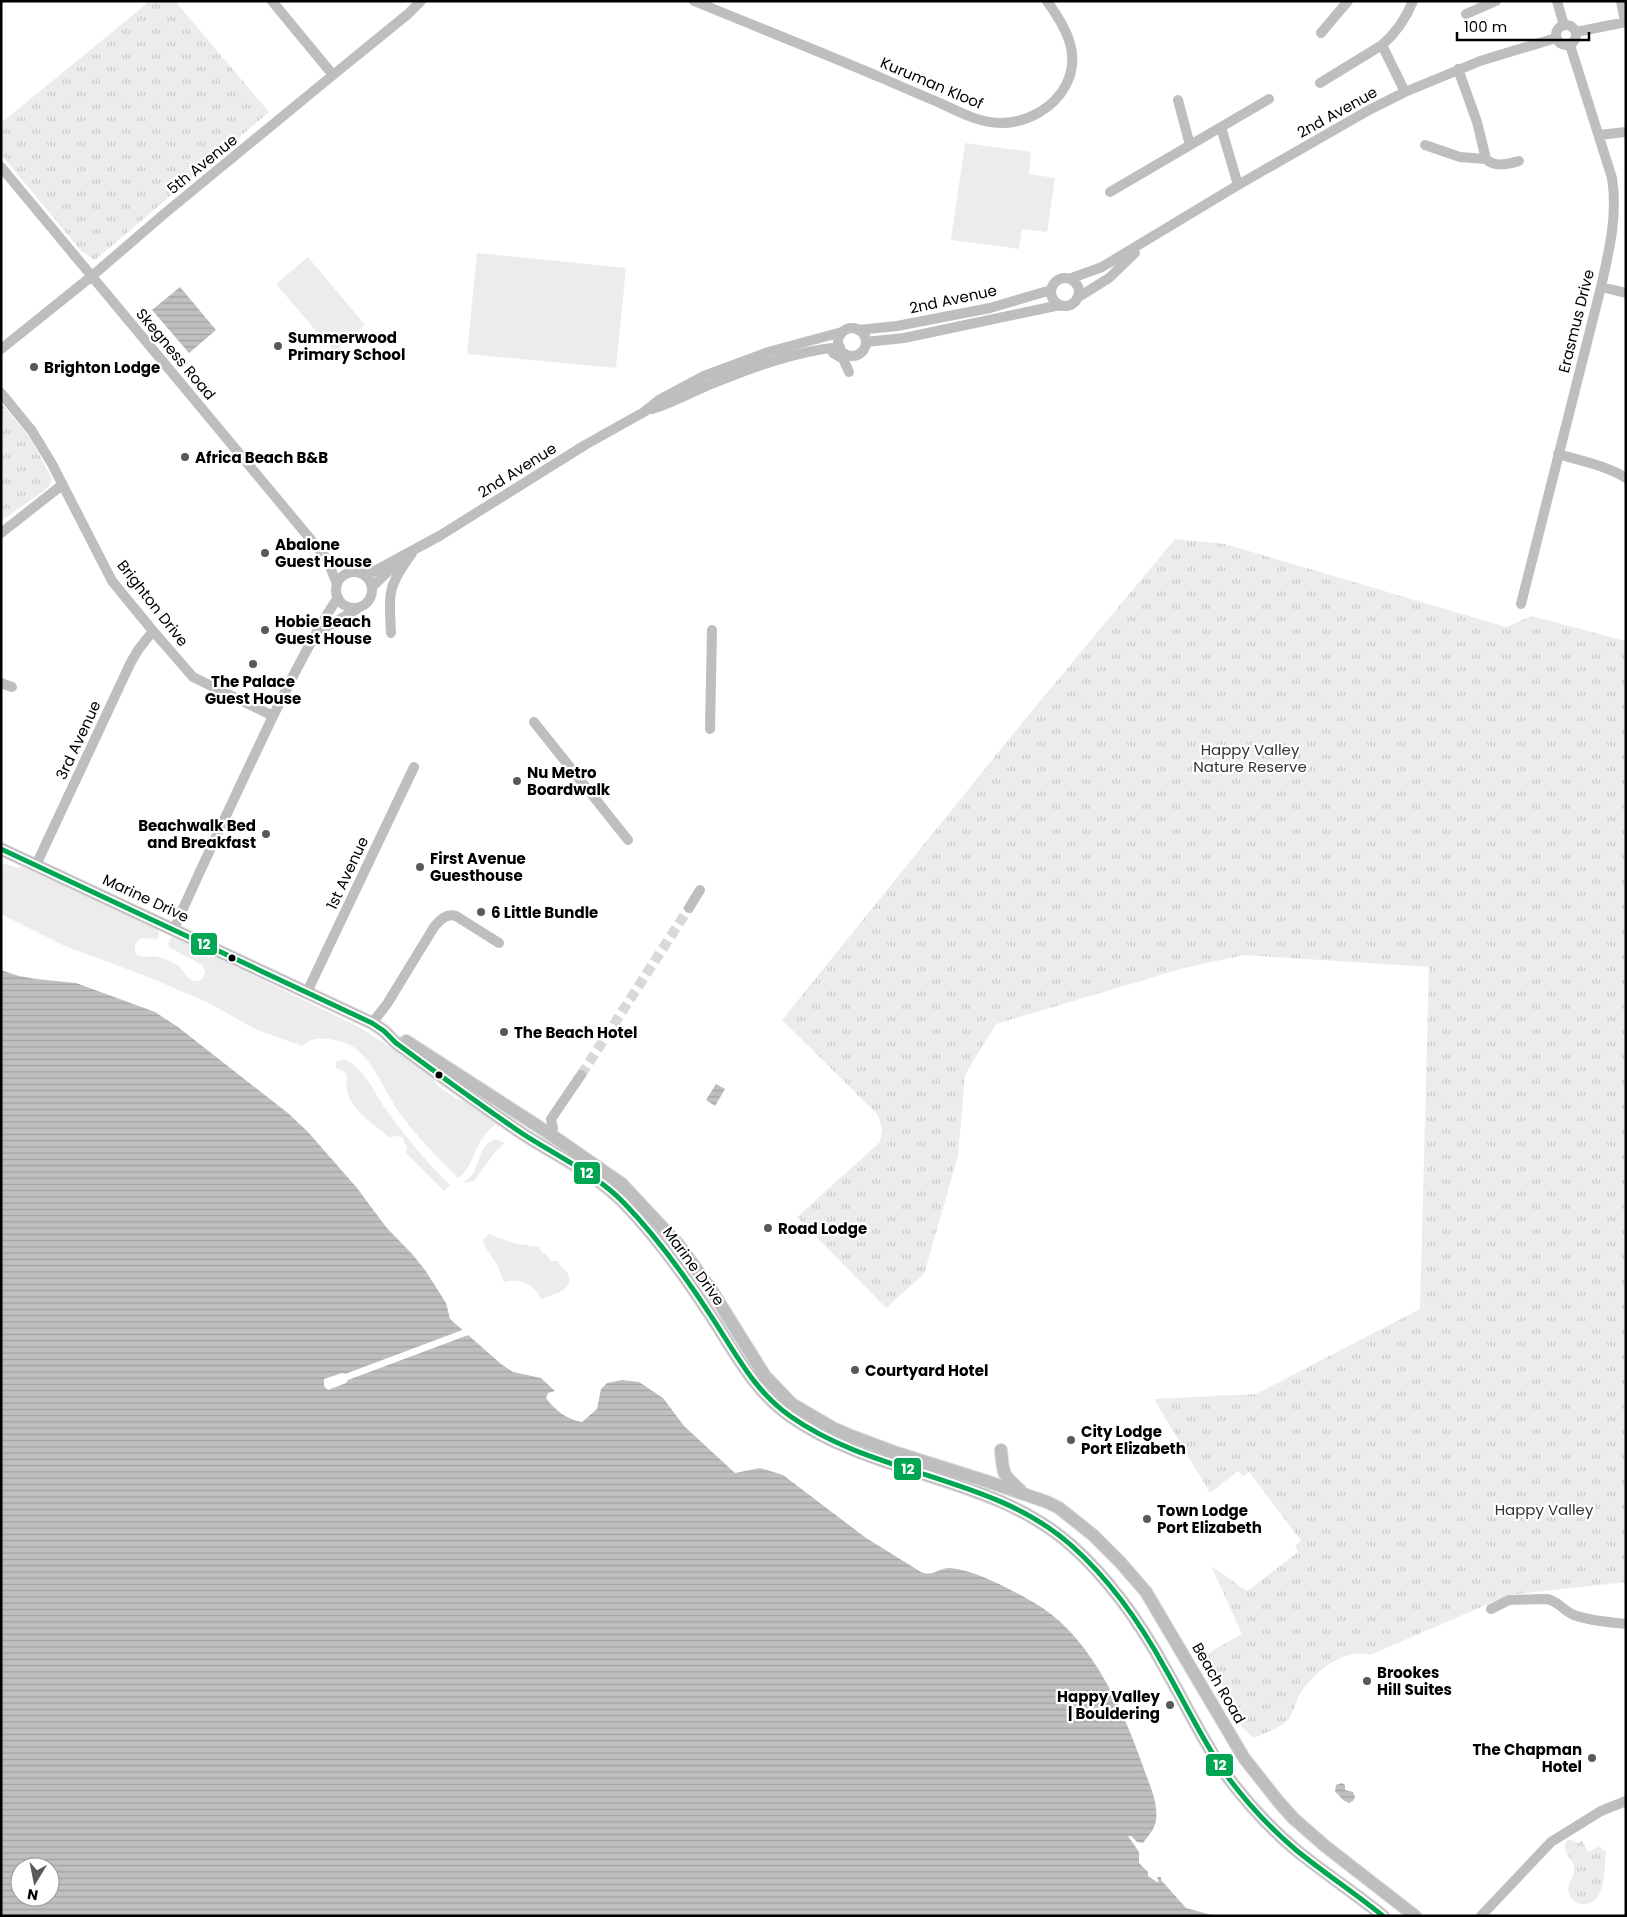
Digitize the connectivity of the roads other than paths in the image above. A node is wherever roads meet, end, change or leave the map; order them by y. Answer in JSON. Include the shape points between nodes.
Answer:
{"nodes":[{"id":1,"x":272,"y":1,"type":"edge"},
{"id":2,"x":421,"y":1,"type":"edge"},
{"id":3,"x":694,"y":1,"type":"edge"},
{"id":4,"x":1047,"y":1,"type":"edge"},
{"id":5,"x":1348,"y":1,"type":"edge"},
{"id":6,"x":1413,"y":1,"type":"edge"},
{"id":7,"x":1496,"y":1,"type":"edge"},
{"id":8,"x":1557,"y":1,"type":"edge"},
{"id":9,"x":1621,"y":1,"type":"edge"},
{"id":10,"x":1466,"y":14,"type":"dead end"},
{"id":11,"x":1625,"y":22,"type":"edge"},
{"id":12,"x":1564,"y":25,"type":"junction"},
{"id":13,"x":1576,"y":32,"type":"junction"},
{"id":14,"x":1321,"y":33,"type":"dead end"},
{"id":15,"x":1556,"y":38,"type":"junction"},
{"id":16,"x":1382,"y":45,"type":"junction"},
{"id":17,"x":1570,"y":45,"type":"junction"},
{"id":18,"x":1458,"y":69,"type":"junction"},
{"id":19,"x":333,"y":75,"type":"junction"},
{"id":20,"x":1320,"y":83,"type":"dead end"},
{"id":21,"x":1405,"y":92,"type":"junction"},
{"id":22,"x":1269,"y":99,"type":"dead end"},
{"id":23,"x":1178,"y":100,"type":"dead end"},
{"id":24,"x":1221,"y":127,"type":"junction"},
{"id":25,"x":1626,"y":132,"type":"edge"},
{"id":26,"x":1599,"y":135,"type":"junction"},
{"id":27,"x":1190,"y":145,"type":"junction"},
{"id":28,"x":1425,"y":145,"type":"dead end"},
{"id":29,"x":1486,"y":159,"type":"junction"},
{"id":30,"x":1519,"y":161,"type":"dead end"},
{"id":31,"x":1,"y":167,"type":"edge"},
{"id":32,"x":1238,"y":185,"type":"junction"},
{"id":33,"x":1110,"y":192,"type":"dead end"},
{"id":34,"x":1146,"y":242,"type":"junction"},
{"id":35,"x":92,"y":276,"type":"junction"},
{"id":36,"x":1068,"y":279,"type":"junction"},
{"id":37,"x":1601,"y":288,"type":"junction"},
{"id":38,"x":1052,"y":290,"type":"junction"},
{"id":39,"x":1626,"y":293,"type":"edge"},
{"id":40,"x":1077,"y":298,"type":"junction"},
{"id":41,"x":1060,"y":305,"type":"junction"},
{"id":42,"x":858,"y":330,"type":"junction"},
{"id":43,"x":842,"y":332,"type":"junction"},
{"id":44,"x":866,"y":342,"type":"junction"},
{"id":45,"x":840,"y":347,"type":"junction"},
{"id":46,"x":1,"y":349,"type":"edge"},
{"id":47,"x":798,"y":355,"type":"junction"},
{"id":48,"x":849,"y":372,"type":"dead end"},
{"id":49,"x":722,"y":374,"type":"junction"},
{"id":50,"x":1,"y":392,"type":"edge"},
{"id":51,"x":1558,"y":454,"type":"junction"},
{"id":52,"x":1626,"y":478,"type":"edge"},
{"id":53,"x":62,"y":485,"type":"junction"},
{"id":54,"x":1,"y":533,"type":"edge"},
{"id":55,"x":410,"y":553,"type":"junction"},
{"id":56,"x":327,"y":559,"type":"junction"},
{"id":57,"x":350,"y":573,"type":"junction"},
{"id":58,"x":363,"y":574,"type":"junction"},
{"id":59,"x":337,"y":584,"type":"junction"},
{"id":60,"x":372,"y":587,"type":"junction"},
{"id":61,"x":338,"y":597,"type":"junction"},
{"id":62,"x":1521,"y":604,"type":"dead end"},
{"id":63,"x":360,"y":608,"type":"junction"},
{"id":64,"x":712,"y":630,"type":"dead end"},
{"id":65,"x":153,"y":631,"type":"junction"},
{"id":66,"x":391,"y":632,"type":"dead end"},
{"id":67,"x":310,"y":643,"type":"junction"},
{"id":68,"x":1,"y":683,"type":"edge"},
{"id":69,"x":12,"y":687,"type":"dead end"},
{"id":70,"x":273,"y":716,"type":"junction"},
{"id":71,"x":534,"y":722,"type":"dead end"},
{"id":72,"x":710,"y":729,"type":"dead end"},
{"id":73,"x":414,"y":767,"type":"dead end"},
{"id":74,"x":628,"y":840,"type":"dead end"},
{"id":75,"x":1,"y":849,"type":"edge"},
{"id":76,"x":36,"y":865,"type":"junction"},
{"id":77,"x":700,"y":890,"type":"dead end"},
{"id":78,"x":689,"y":908,"type":"tunnel mouth"},
{"id":79,"x":174,"y":929,"type":"junction"},
{"id":80,"x":499,"y":944,"type":"dead end"},
{"id":81,"x":307,"y":992,"type":"junction"},
{"id":82,"x":372,"y":1024,"type":"junction"},
{"id":83,"x":384,"y":1031,"type":"junction"},
{"id":84,"x":581,"y":1075,"type":"tunnel mouth"},
{"id":85,"x":550,"y":1134,"type":"junction"},
{"id":86,"x":1001,"y":1450,"type":"dead end"},
{"id":87,"x":989,"y":1482,"type":"joint"},
{"id":88,"x":1025,"y":1494,"type":"junction"},
{"id":89,"x":1490,"y":1609,"type":"dead end"},
{"id":90,"x":1626,"y":1624,"type":"edge"},
{"id":91,"x":1626,"y":1801,"type":"edge"},
{"id":92,"x":1383,"y":1916,"type":"edge"},
{"id":93,"x":1415,"y":1916,"type":"edge"},
{"id":94,"x":1481,"y":1916,"type":"edge"}],
"edges":[{"from":1,"to":19,"type":"street"},
{"from":2,"to":19,"type":"street","name":"5th Avenue"},
{"from":3,"to":4,"type":"street","name":"Kuruman Kloof","via":[[962,114],[1000,123],[1030,116],[1047,107],[1058,98],[1071,73],[1071,44]]},
{"from":5,"to":14,"type":"street"},
{"from":6,"to":16,"type":"street","via":[[1404,20]]},
{"from":7,"to":10,"type":"street"},
{"from":8,"to":12,"type":"street"},
{"from":9,"to":11,"type":"street"},
{"from":11,"to":13,"type":"street"},
{"from":12,"to":13,"type":"street","via":[[1570,25]]},
{"from":12,"to":15,"type":"street"},
{"from":13,"to":17,"type":"street","via":[[1576,39]]},
{"from":15,"to":17,"type":"street","via":[[1561,44]]},
{"from":15,"to":18,"type":"street","name":"2nd Avenue"},
{"from":16,"to":20,"type":"street"},
{"from":16,"to":21,"type":"street"},
{"from":17,"to":26,"type":"street","name":"Erasmus Drive"},
{"from":18,"to":21,"type":"street","name":"2nd Avenue"},
{"from":18,"to":29,"type":"street"},
{"from":19,"to":35,"type":"street","name":"5th Avenue"},
{"from":21,"to":32,"type":"street","name":"2nd Avenue"},
{"from":22,"to":24,"type":"street"},
{"from":23,"to":27,"type":"street"},
{"from":24,"to":27,"type":"street"},
{"from":24,"to":32,"type":"street"},
{"from":25,"to":26,"type":"street"},
{"from":26,"to":37,"type":"street","name":"Erasmus Drive","via":[[1615,196]]},
{"from":27,"to":33,"type":"street"},
{"from":28,"to":29,"type":"street","via":[[1460,156]]},
{"from":29,"to":30,"type":"street","via":[[1499,165]]},
{"from":31,"to":35,"type":"street","name":"Skegness Road"},
{"from":32,"to":34,"type":"street","name":"2nd Avenue"},
{"from":34,"to":36,"type":"street","name":"2nd Avenue","via":[[1102,267]]},
{"from":34,"to":40,"type":"street","name":"2nd Avenue","via":[[1109,278]]},
{"from":35,"to":46,"type":"street","name":"5th Avenue"},
{"from":35,"to":56,"type":"street","name":"Skegness Road"},
{"from":36,"to":38,"type":"street","name":"2nd Avenue","via":[[1058,280]]},
{"from":36,"to":40,"type":"street","via":[[1077,285]]},
{"from":37,"to":39,"type":"street"},
{"from":37,"to":51,"type":"street","name":"Erasmus Drive"},
{"from":38,"to":41,"type":"street","via":[[1052,297]]},
{"from":38,"to":42,"type":"street","name":"2nd Avenue","via":[[990,308]]},
{"from":40,"to":41,"type":"street","name":"2nd Avenue","via":[[1070,305]]},
{"from":41,"to":44,"type":"street","name":"2nd Avenue","via":[[904,338]]},
{"from":42,"to":43,"type":"street","name":"2nd Avenue"},
{"from":42,"to":44,"type":"street"},
{"from":43,"to":45,"type":"street"},
{"from":43,"to":49,"type":"street","name":"2nd Avenue","via":[[768,352]]},
{"from":44,"to":45,"type":"street","name":"2nd Avenue","via":[[863,351],[856,355],[844,353]]},
{"from":45,"to":47,"type":"street","name":"2nd Avenue"},
{"from":47,"to":48,"type":"street","via":[[831,353],[843,360]]},
{"from":47,"to":49,"type":"street","name":"2nd Avenue"},
{"from":49,"to":55,"type":"street","name":"2nd Avenue","via":[[585,445]]},
{"from":50,"to":53,"type":"street","name":"Brighton Drive","via":[[35,436]]},
{"from":51,"to":52,"type":"street","via":[[1601,466]]},
{"from":51,"to":62,"type":"street","name":"Erasmus Drive"},
{"from":53,"to":54,"type":"street"},
{"from":53,"to":65,"type":"street","name":"Brighton Drive","via":[[112,581]]},
{"from":55,"to":58,"type":"street","name":"2nd Avenue"},
{"from":55,"to":60,"type":"street","name":"2nd Avenue"},
{"from":55,"to":66,"type":"street","via":[[393,581]]},
{"from":56,"to":57,"type":"street","name":"Skegness Road"},
{"from":56,"to":59,"type":"street","name":"Skegness Road"},
{"from":57,"to":58,"type":"street"},
{"from":57,"to":59,"type":"street"},
{"from":58,"to":60,"type":"street"},
{"from":59,"to":61,"type":"street"},
{"from":60,"to":63,"type":"street","via":[[370,598]]},
{"from":61,"to":63,"type":"street","via":[[349,607]]},
{"from":61,"to":67,"type":"street"},
{"from":63,"to":67,"type":"street","via":[[325,628]]},
{"from":64,"to":72,"type":"street"},
{"from":65,"to":70,"type":"street","name":"Brighton Drive","via":[[193,677]]},
{"from":65,"to":76,"type":"street","name":"3rd Avenue","via":[[130,664]]},
{"from":67,"to":70,"type":"street"},
{"from":68,"to":69,"type":"street"},
{"from":70,"to":79,"type":"street"},
{"from":71,"to":74,"type":"street"},
{"from":73,"to":81,"type":"street","name":"1st Avenue"},
{"from":75,"to":76,"type":"main road","name":"Marine Drive"},
{"from":76,"to":79,"type":"main road","name":"Marine Drive"},
{"from":77,"to":78,"type":"street"},
{"from":79,"to":81,"type":"main road","name":"Marine Drive"},
{"from":80,"to":82,"type":"street","via":[[456,916],[442,918]]},
{"from":81,"to":82,"type":"main road","name":"Marine Drive"},
{"from":82,"to":83,"type":"main road","name":"Marine Drive"},
{"from":83,"to":85,"type":"main road","name":"Marine Drive","via":[[404,1039]]},
{"from":83,"to":92,"type":"main road","name":"Marine Drive","via":[[422,1062],[622,1201],[668,1253],[750,1376],[786,1414],[815,1433],[984,1494],[1049,1527],[1074,1547],[1127,1606],[1224,1772],[1257,1813],[1299,1852]]},
{"from":84,"to":85,"type":"street","via":[[551,1119],[553,1128]]},
{"from":85,"to":87,"type":"main road","name":"Marine Drive","via":[[622,1184],[678,1244],[712,1290],[765,1376],[792,1404],[849,1435]]},
{"from":86,"to":88,"type":"main road","via":[[1005,1476]]},
{"from":87,"to":88,"type":"main road","name":"Beach Road"},
{"from":88,"to":93,"type":"main road","name":"Beach Road","via":[[1059,1508],[1120,1562],[1146,1592],[1251,1768],[1293,1818]]},
{"from":89,"to":90,"type":"street","via":[[1509,1600],[1547,1599],[1580,1616]]},
{"from":91,"to":94,"type":"street","via":[[1551,1842]]}]}
